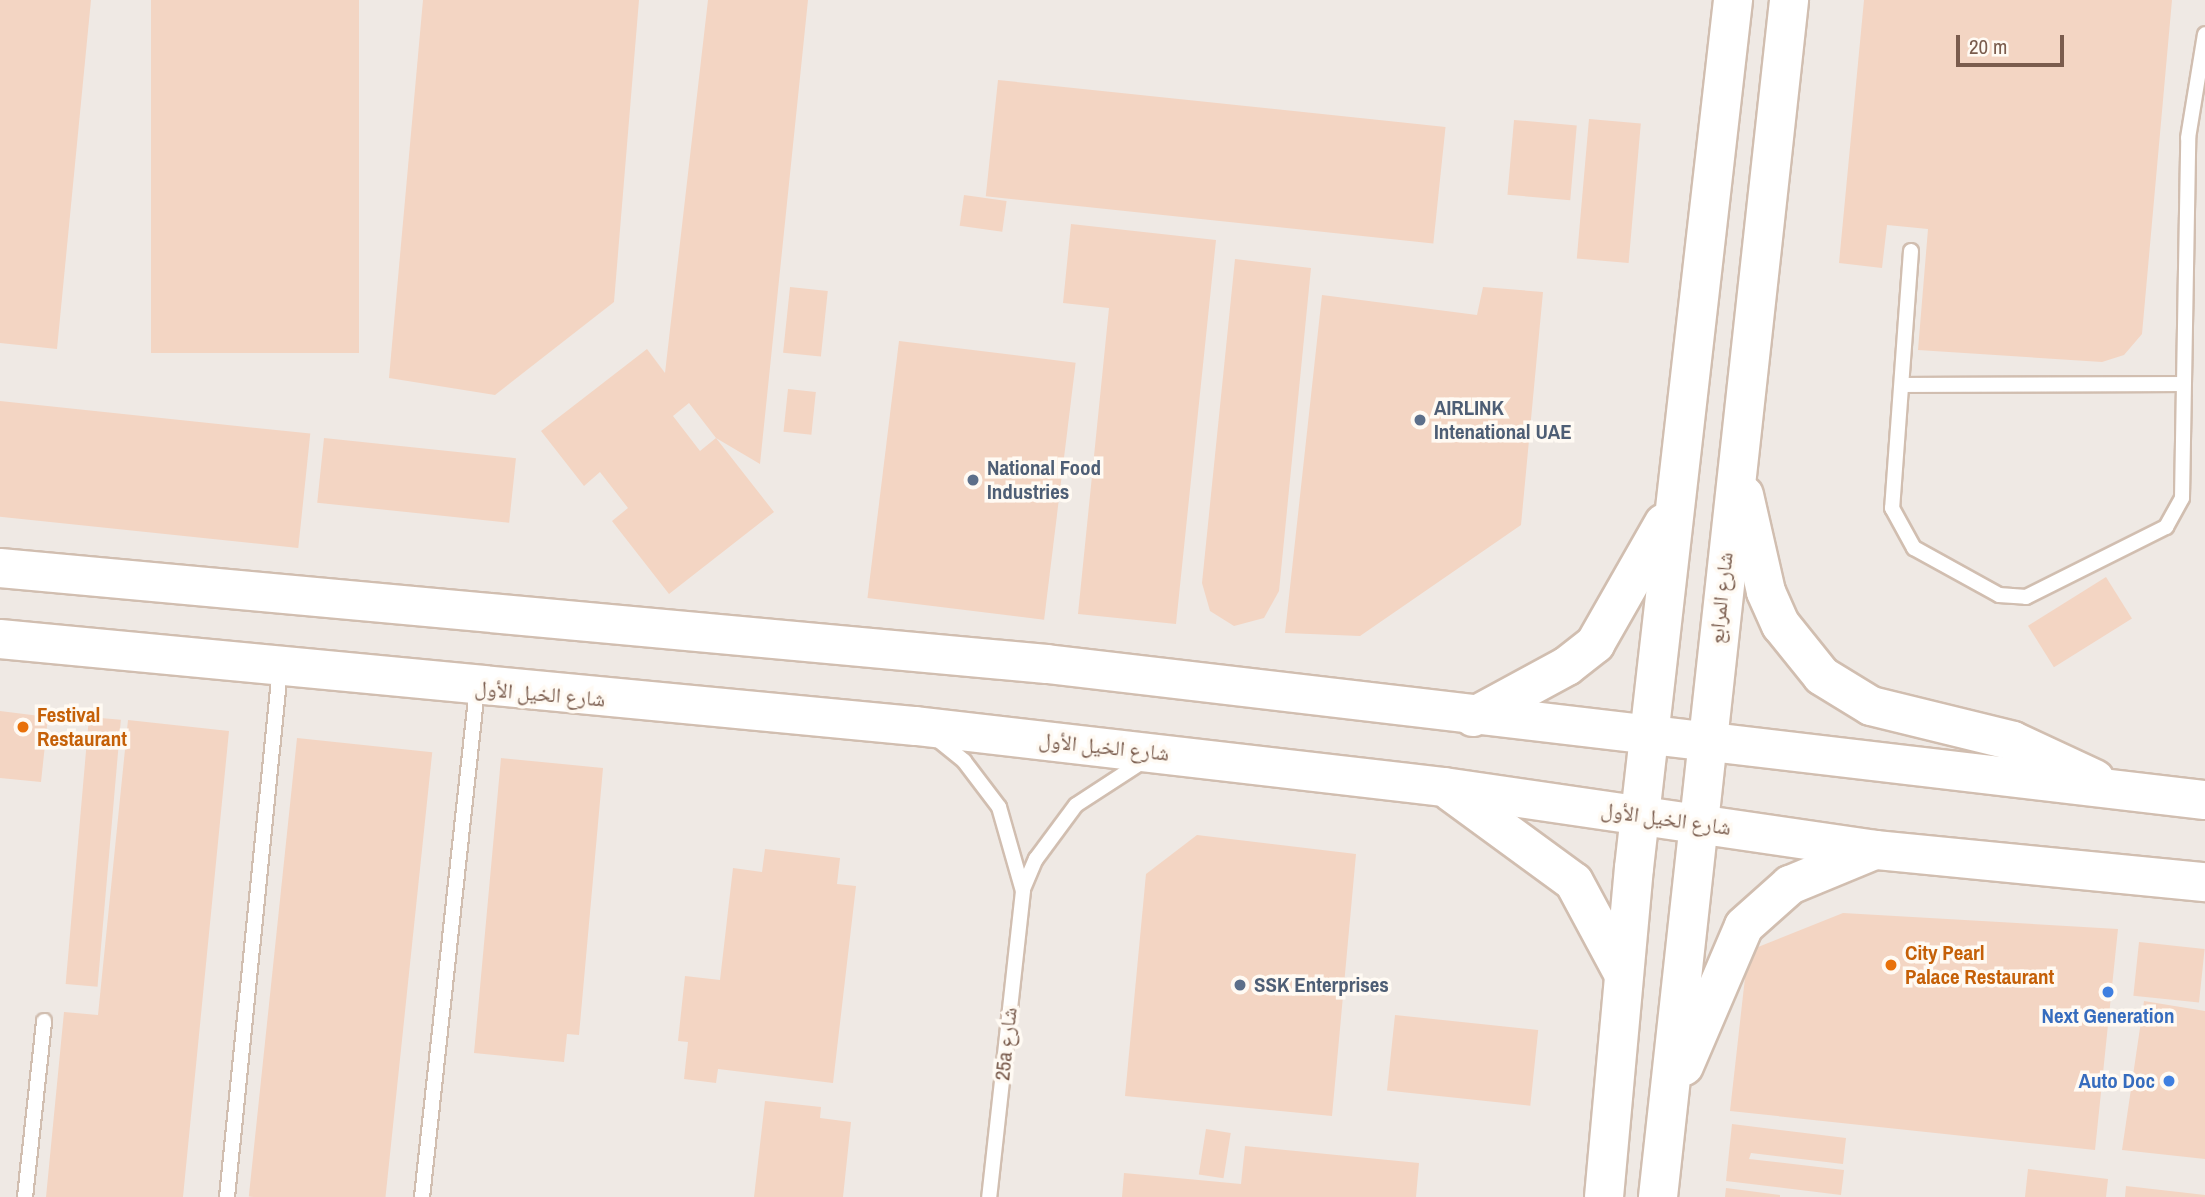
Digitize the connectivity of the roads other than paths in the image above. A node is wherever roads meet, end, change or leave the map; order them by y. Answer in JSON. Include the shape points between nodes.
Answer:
{"nodes":[{"id":1,"x":1733,"y":0,"type":"edge"},
{"id":2,"x":1789,"y":0,"type":"edge"},
{"id":3,"x":2205,"y":34,"type":"edge"},
{"id":4,"x":2201,"y":69,"type":"edge"},
{"id":5,"x":1911,"y":251,"type":"dead end"},
{"id":6,"x":2183,"y":384,"type":"junction"},
{"id":7,"x":1902,"y":385,"type":"junction"},
{"id":8,"x":1736,"y":460,"type":"junction"},
{"id":9,"x":1675,"y":502,"type":"junction"},
{"id":10,"x":0,"y":568,"type":"edge"},
{"id":11,"x":0,"y":639,"type":"edge"},
{"id":12,"x":280,"y":670,"type":"junction"},
{"id":13,"x":477,"y":689,"type":"junction"},
{"id":14,"x":1473,"y":717,"type":"junction"},
{"id":15,"x":916,"y":726,"type":"junction"},
{"id":16,"x":1649,"y":738,"type":"junction"},
{"id":17,"x":1705,"y":746,"type":"junction"},
{"id":18,"x":1164,"y":754,"type":"junction"},
{"id":19,"x":1444,"y":787,"type":"junction"},
{"id":20,"x":2112,"y":790,"type":"junction"},
{"id":21,"x":2205,"y":800,"type":"edge"},
{"id":22,"x":1640,"y":816,"type":"junction"},
{"id":23,"x":1696,"y":824,"type":"junction"},
{"id":24,"x":1876,"y":849,"type":"junction"},
{"id":25,"x":2205,"y":882,"type":"edge"},
{"id":26,"x":1023,"y":891,"type":"junction"},
{"id":27,"x":1623,"y":973,"type":"junction"},
{"id":28,"x":44,"y":1021,"type":"dead end"},
{"id":29,"x":1665,"y":1114,"type":"junction"},
{"id":30,"x":25,"y":1197,"type":"edge"},
{"id":31,"x":228,"y":1197,"type":"edge"},
{"id":32,"x":422,"y":1197,"type":"edge"},
{"id":33,"x":989,"y":1197,"type":"edge"},
{"id":34,"x":1604,"y":1197,"type":"edge"},
{"id":35,"x":1658,"y":1197,"type":"edge"}],
"edges":[{"from":1,"to":9,"type":"main road"},
{"from":2,"to":8,"type":"main road","name":"شارع المرابع"},
{"from":3,"to":4,"type":"lane"},
{"from":4,"to":6,"type":"lane","via":[[2188,138]]},
{"from":5,"to":7,"type":"lane"},
{"from":6,"to":7,"type":"lane"},
{"from":6,"to":7,"type":"lane","via":[[2182,498],[2173,519],[2038,594],[2014,598],[1925,558],[1897,524],[1892,508]]},
{"from":8,"to":17,"type":"main road","name":"شارع المرابع"},
{"from":8,"to":20,"type":"main road","via":[[1766,592],[1781,625],[1822,676],[1871,706],[2013,741]]},
{"from":9,"to":14,"type":"main road","via":[[1595,644],[1567,666]]},
{"from":9,"to":16,"type":"main road"},
{"from":10,"to":14,"type":"main road","via":[[1047,664]]},
{"from":11,"to":12,"type":"main road","name":"شارع الخيل الأول"},
{"from":12,"to":13,"type":"main road","name":"شارع الخيل الأول"},
{"from":12,"to":31,"type":"lane"},
{"from":13,"to":15,"type":"main road","name":"شارع الخيل الأول"},
{"from":13,"to":32,"type":"lane"},
{"from":14,"to":16,"type":"main road"},
{"from":15,"to":18,"type":"main road","name":"شارع الخيل الأول"},
{"from":15,"to":26,"type":"lane","name":"25a شارع","via":[[964,761],[999,807]]},
{"from":16,"to":17,"type":"main road"},
{"from":16,"to":22,"type":"main road"},
{"from":17,"to":20,"type":"main road"},
{"from":17,"to":23,"type":"main road","name":"شارع المرابع"},
{"from":18,"to":19,"type":"main road","name":"شارع الخيل الأول"},
{"from":18,"to":26,"type":"lane","name":"25a شارع","via":[[1103,783],[1076,805],[1036,859]]},
{"from":19,"to":22,"type":"main road","name":"شارع الخيل الأول"},
{"from":19,"to":27,"type":"main road","via":[[1574,882]]},
{"from":20,"to":21,"type":"main road"},
{"from":22,"to":23,"type":"main road","name":"شارع الخيل الأول"},
{"from":22,"to":27,"type":"main road"},
{"from":23,"to":24,"type":"main road","name":"شارع الخيل الأول"},
{"from":23,"to":29,"type":"main road","name":"شارع المرابع"},
{"from":24,"to":25,"type":"main road","name":"شارع الخيل الأول"},
{"from":24,"to":29,"type":"main road","via":[[1790,885],[1744,926]]},
{"from":26,"to":33,"type":"lane","name":"25a شارع"},
{"from":27,"to":34,"type":"main road"},
{"from":28,"to":30,"type":"lane"},
{"from":29,"to":35,"type":"main road","name":"شارع المرابع"}]}
